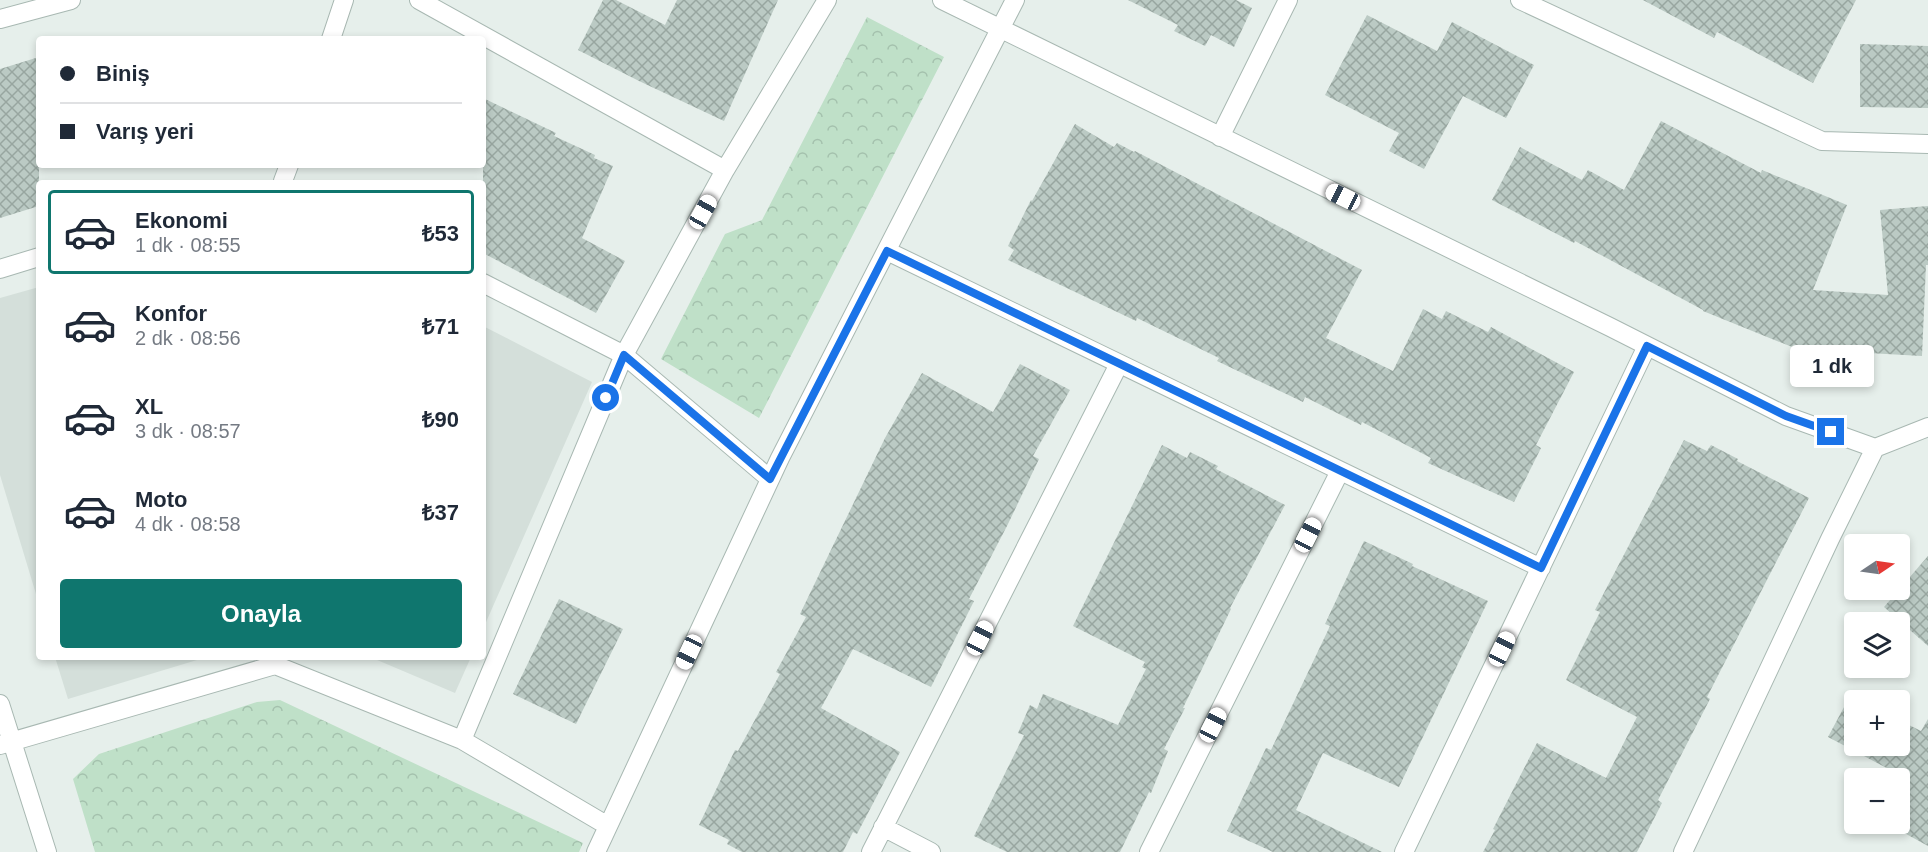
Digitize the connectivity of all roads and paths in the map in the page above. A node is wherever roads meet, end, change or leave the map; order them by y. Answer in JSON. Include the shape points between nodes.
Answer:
{"nodes":[{"id":1,"x":71,"y":0,"type":"edge"},
{"id":2,"x":344,"y":0,"type":"edge"},
{"id":3,"x":418,"y":0,"type":"edge"},
{"id":4,"x":827,"y":0,"type":"edge"},
{"id":5,"x":942,"y":0,"type":"edge"},
{"id":6,"x":1016,"y":0,"type":"edge"},
{"id":7,"x":1288,"y":0,"type":"edge"},
{"id":8,"x":1520,"y":0,"type":"edge"},
{"id":9,"x":0,"y":19,"type":"edge"},
{"id":10,"x":1000,"y":29,"type":"junction"},
{"id":11,"x":332,"y":36,"type":"edge"},
{"id":12,"x":483,"y":36,"type":"edge"},
{"id":13,"x":486,"y":38,"type":"edge"},
{"id":14,"x":1220,"y":137,"type":"junction"},
{"id":15,"x":1928,"y":144,"type":"edge"},
{"id":16,"x":725,"y":170,"type":"junction"},
{"id":17,"x":887,"y":251,"type":"junction"},
{"id":18,"x":36,"y":258,"type":"edge"},
{"id":19,"x":0,"y":269,"type":"edge"},
{"id":20,"x":486,"y":285,"type":"edge"},
{"id":21,"x":1647,"y":346,"type":"junction"},
{"id":22,"x":624,"y":355,"type":"junction"},
{"id":23,"x":1119,"y":364,"type":"junction"},
{"id":24,"x":1928,"y":427,"type":"edge"},
{"id":25,"x":1875,"y":448,"type":"junction"},
{"id":26,"x":1340,"y":471,"type":"junction"},
{"id":27,"x":770,"y":479,"type":"junction"},
{"id":28,"x":1541,"y":568,"type":"junction"},
{"id":29,"x":0,"y":704,"type":"edge"},
{"id":30,"x":462,"y":740,"type":"junction"},
{"id":31,"x":6,"y":743,"type":"edge"},
{"id":32,"x":608,"y":826,"type":"junction"},
{"id":33,"x":884,"y":827,"type":"junction"},
{"id":34,"x":46,"y":852,"type":"edge"},
{"id":35,"x":596,"y":852,"type":"edge"},
{"id":36,"x":871,"y":852,"type":"edge"},
{"id":37,"x":931,"y":852,"type":"edge"},
{"id":38,"x":1149,"y":852,"type":"edge"},
{"id":39,"x":1404,"y":852,"type":"edge"},
{"id":40,"x":1683,"y":852,"type":"edge"}],
"edges":[{"from":1,"to":9,"type":"street"},
{"from":2,"to":11,"type":"street"},
{"from":3,"to":12,"type":"street"},
{"from":4,"to":16,"type":"street"},
{"from":5,"to":10,"type":"street"},
{"from":6,"to":10,"type":"street"},
{"from":7,"to":14,"type":"street"},
{"from":8,"to":15,"type":"street","via":[[1822,141]]},
{"from":10,"to":14,"type":"street"},
{"from":10,"to":17,"type":"street"},
{"from":13,"to":16,"type":"street"},
{"from":14,"to":21,"type":"street"},
{"from":16,"to":22,"type":"street"},
{"from":17,"to":23,"type":"street"},
{"from":17,"to":27,"type":"street"},
{"from":18,"to":19,"type":"street"},
{"from":20,"to":22,"type":"street"},
{"from":21,"to":25,"type":"street","via":[[1786,416]]},
{"from":21,"to":28,"type":"street"},
{"from":22,"to":27,"type":"street"},
{"from":22,"to":30,"type":"street"},
{"from":23,"to":26,"type":"street"},
{"from":23,"to":33,"type":"street"},
{"from":24,"to":25,"type":"street"},
{"from":25,"to":40,"type":"street"},
{"from":26,"to":28,"type":"street"},
{"from":26,"to":38,"type":"street"},
{"from":27,"to":32,"type":"street"},
{"from":28,"to":39,"type":"street"},
{"from":29,"to":31,"type":"street"},
{"from":30,"to":31,"type":"street","via":[[276,666]]},
{"from":30,"to":32,"type":"street"},
{"from":31,"to":34,"type":"street"},
{"from":32,"to":35,"type":"street"},
{"from":33,"to":36,"type":"street"},
{"from":33,"to":37,"type":"street"}]}
